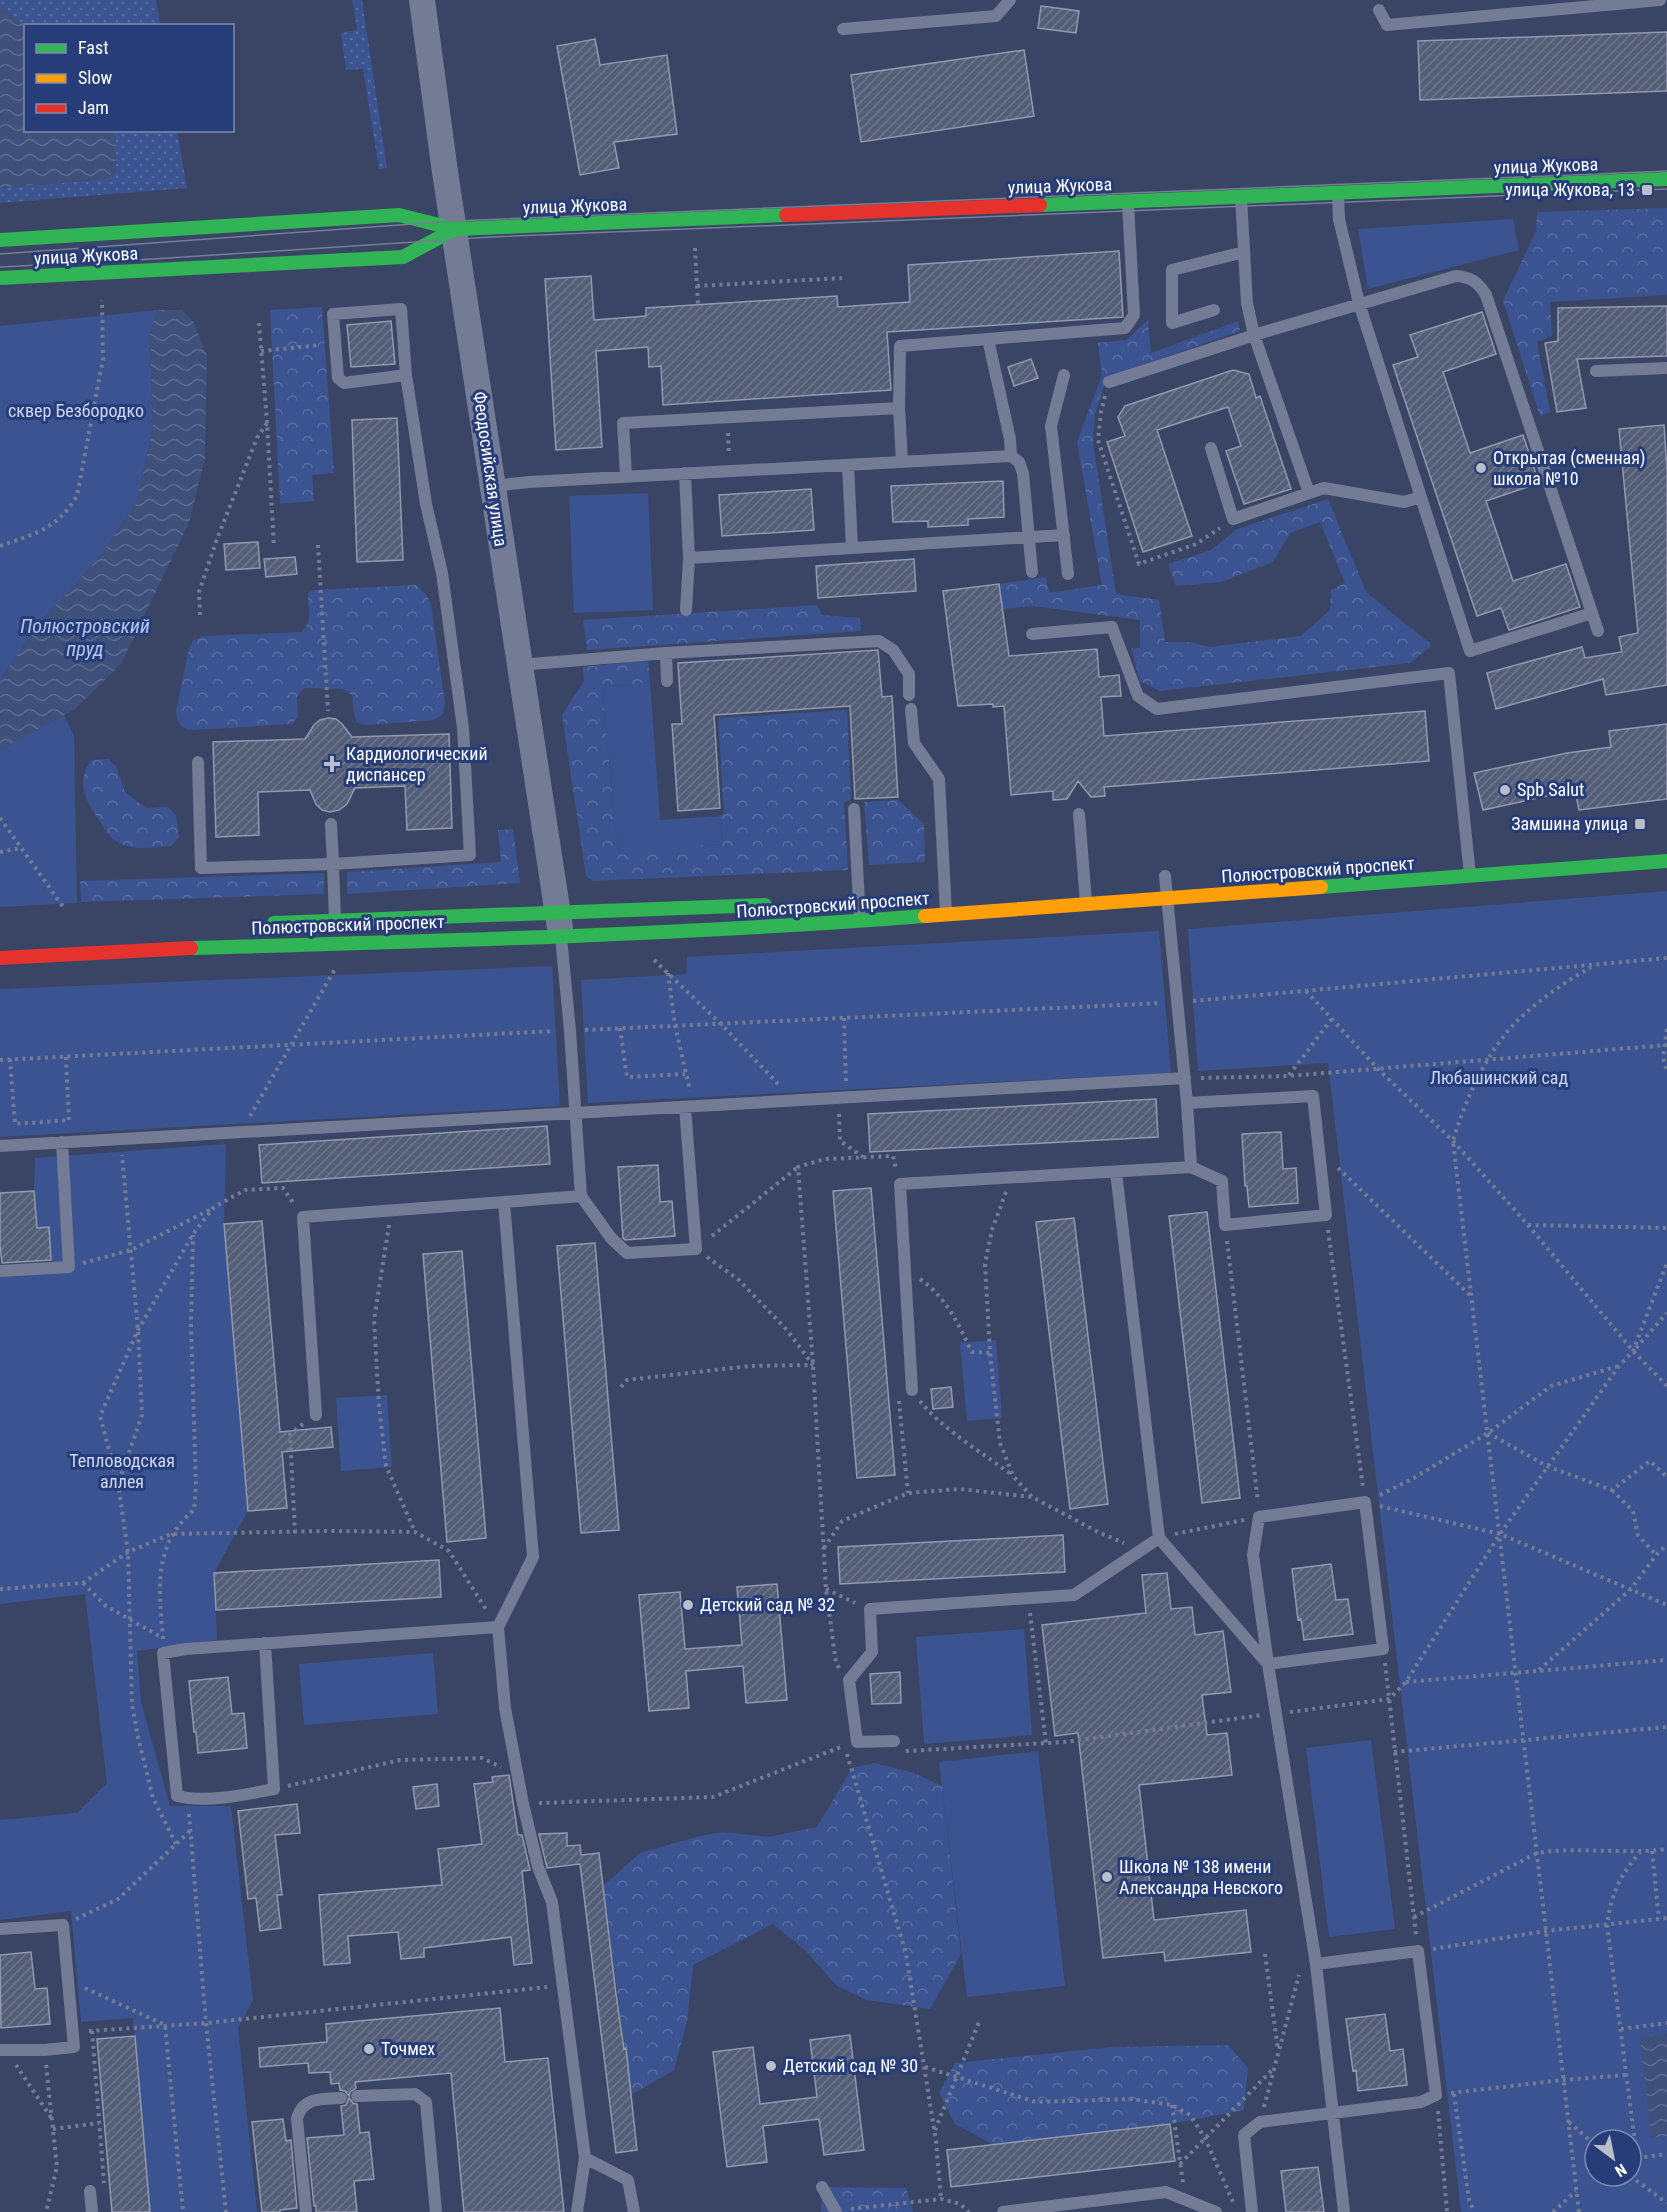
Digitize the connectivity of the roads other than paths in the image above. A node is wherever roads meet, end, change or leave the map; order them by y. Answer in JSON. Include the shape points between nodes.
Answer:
{"nodes":[{"id":1,"x":422,"y":0,"type":"edge"},
{"id":2,"x":1010,"y":0,"type":"edge"},
{"id":3,"x":1660,"y":0,"type":"edge"},
{"id":4,"x":1379,"y":10,"type":"dead end"},
{"id":5,"x":843,"y":29,"type":"dead end"},
{"id":6,"x":1667,"y":179,"type":"edge"},
{"id":7,"x":1338,"y":191,"type":"junction"},
{"id":8,"x":1241,"y":196,"type":"junction"},
{"id":9,"x":1128,"y":201,"type":"junction"},
{"id":10,"x":455,"y":229,"type":"junction"},
{"id":11,"x":1244,"y":252,"type":"junction"},
{"id":12,"x":7,"y":263,"type":"edge"},
{"id":13,"x":1359,"y":303,"type":"junction"},
{"id":14,"x":1214,"y":310,"type":"dead end"},
{"id":15,"x":1254,"y":335,"type":"junction"},
{"id":16,"x":988,"y":339,"type":"junction"},
{"id":17,"x":1667,"y":368,"type":"edge"},
{"id":18,"x":1596,"y":371,"type":"dead end"},
{"id":19,"x":406,"y":375,"type":"junction"},
{"id":20,"x":1064,"y":375,"type":"dead end"},
{"id":21,"x":1109,"y":382,"type":"road end"},
{"id":22,"x":899,"y":408,"type":"junction"},
{"id":23,"x":1211,"y":448,"type":"dead end"},
{"id":24,"x":1011,"y":456,"type":"junction"},
{"id":25,"x":902,"y":462,"type":"junction"},
{"id":26,"x":848,"y":465,"type":"junction"},
{"id":27,"x":684,"y":473,"type":"junction"},
{"id":28,"x":626,"y":476,"type":"junction"},
{"id":29,"x":492,"y":486,"type":"junction"},
{"id":30,"x":1310,"y":493,"type":"junction"},
{"id":31,"x":1421,"y":497,"type":"junction"},
{"id":32,"x":1064,"y":535,"type":"junction"},
{"id":33,"x":1029,"y":537,"type":"junction"},
{"id":34,"x":852,"y":549,"type":"junction"},
{"id":35,"x":689,"y":558,"type":"junction"},
{"id":36,"x":1032,"y":572,"type":"dead end"},
{"id":37,"x":1068,"y":574,"type":"dead end"},
{"id":38,"x":686,"y":610,"type":"dead end"},
{"id":39,"x":1592,"y":613,"type":"junction"},
{"id":40,"x":1598,"y":631,"type":"dead end"},
{"id":41,"x":1032,"y":634,"type":"dead end"},
{"id":42,"x":666,"y":653,"type":"junction"},
{"id":43,"x":519,"y":665,"type":"junction"},
{"id":44,"x":667,"y":681,"type":"dead end"},
{"id":45,"x":909,"y":695,"type":"dead end"},
{"id":46,"x":911,"y":709,"type":"dead end"},
{"id":47,"x":198,"y":762,"type":"dead end"},
{"id":48,"x":854,"y":809,"type":"dead end"},
{"id":49,"x":1079,"y":814,"type":"dead end"},
{"id":50,"x":331,"y":824,"type":"dead end"},
{"id":51,"x":1667,"y":861,"type":"edge"},
{"id":52,"x":333,"y":864,"type":"junction"},
{"id":53,"x":1165,"y":876,"type":"dead end"},
{"id":54,"x":1470,"y":876,"type":"junction"},
{"id":55,"x":1166,"y":899,"type":"junction"},
{"id":56,"x":783,"y":905,"type":"dead end"},
{"id":57,"x":1086,"y":905,"type":"junction"},
{"id":58,"x":946,"y":916,"type":"junction"},
{"id":59,"x":335,"y":921,"type":"junction"},
{"id":60,"x":860,"y":922,"type":"junction"},
{"id":61,"x":263,"y":923,"type":"dead end"},
{"id":62,"x":559,"y":925,"type":"junction"},
{"id":63,"x":337,"y":944,"type":"junction"},
{"id":64,"x":0,"y":958,"type":"edge"},
{"id":65,"x":1185,"y":1078,"type":"junction"},
{"id":66,"x":1187,"y":1103,"type":"junction"},
{"id":67,"x":690,"y":1107,"type":"junction"},
{"id":68,"x":575,"y":1113,"type":"junction"},
{"id":69,"x":62,"y":1143,"type":"junction"},
{"id":70,"x":0,"y":1146,"type":"edge"},
{"id":71,"x":1191,"y":1167,"type":"junction"},
{"id":72,"x":1116,"y":1172,"type":"junction"},
{"id":73,"x":581,"y":1196,"type":"junction"},
{"id":74,"x":504,"y":1202,"type":"junction"},
{"id":75,"x":0,"y":1271,"type":"edge"},
{"id":76,"x":912,"y":1390,"type":"road end"},
{"id":77,"x":316,"y":1415,"type":"road end"},
{"id":78,"x":1159,"y":1538,"type":"junction"},
{"id":79,"x":498,"y":1627,"type":"junction"},
{"id":80,"x":266,"y":1643,"type":"junction"},
{"id":81,"x":1268,"y":1664,"type":"junction"},
{"id":82,"x":894,"y":1741,"type":"road end"},
{"id":83,"x":0,"y":1929,"type":"edge"},
{"id":84,"x":1316,"y":1964,"type":"junction"},
{"id":85,"x":3,"y":2050,"type":"edge"},
{"id":86,"x":357,"y":2096,"type":"dead end"},
{"id":87,"x":341,"y":2098,"type":"dead end"},
{"id":88,"x":1333,"y":2114,"type":"junction"},
{"id":89,"x":585,"y":2158,"type":"junction"},
{"id":90,"x":822,"y":2187,"type":"dead end"},
{"id":91,"x":90,"y":2191,"type":"road end"},
{"id":92,"x":1111,"y":2199,"type":"junction"},
{"id":93,"x":836,"y":2211,"type":"edge"},
{"id":94,"x":92,"y":2212,"type":"edge"},
{"id":95,"x":306,"y":2212,"type":"edge"},
{"id":96,"x":436,"y":2212,"type":"edge"},
{"id":97,"x":577,"y":2212,"type":"edge"},
{"id":98,"x":634,"y":2212,"type":"edge"},
{"id":99,"x":1003,"y":2212,"type":"edge"},
{"id":100,"x":1113,"y":2212,"type":"edge"},
{"id":101,"x":1216,"y":2212,"type":"edge"},
{"id":102,"x":1252,"y":2212,"type":"edge"},
{"id":103,"x":1344,"y":2212,"type":"edge"}],
"edges":[{"from":1,"to":10,"type":"street","name":"Феодосийская улица"},
{"from":2,"to":5,"type":"lane","via":[[996,16]]},
{"from":3,"to":4,"type":"lane","via":[[1386,25]]},
{"from":6,"to":7,"type":"main road","name":"улица Жукова"},
{"from":7,"to":8,"type":"main road","name":"улица Жукова"},
{"from":7,"to":13,"type":"lane","via":[[1339,219]]},
{"from":8,"to":9,"type":"main road","name":"улица Жукова"},
{"from":8,"to":11,"type":"lane"},
{"from":9,"to":10,"type":"main road","name":"улица Жукова"},
{"from":9,"to":16,"type":"lane","via":[[1134,315],[1125,328]]},
{"from":10,"to":12,"type":"main road","name":"улица Жукова","via":[[399,215]]},
{"from":10,"to":12,"type":"main road","name":"улица Жукова","via":[[403,257]]},
{"from":10,"to":29,"type":"street","name":"Феодосийская улица"},
{"from":11,"to":14,"type":"lane","via":[[1173,270],[1172,322]]},
{"from":11,"to":15,"type":"lane","via":[[1247,303]]},
{"from":13,"to":15,"type":"lane"},
{"from":13,"to":31,"type":"lane"},
{"from":13,"to":39,"type":"lane","via":[[1456,276],[1469,277],[1479,284],[1486,295]]},
{"from":15,"to":21,"type":"lane"},
{"from":15,"to":30,"type":"lane"},
{"from":16,"to":22,"type":"lane","via":[[900,346]]},
{"from":16,"to":24,"type":"lane"},
{"from":17,"to":18,"type":"lane"},
{"from":19,"to":19,"type":"lane","via":[[400,309],[333,314],[338,378],[344,382]]},
{"from":19,"to":52,"type":"lane","via":[[456,672],[470,855]]},
{"from":20,"to":32,"type":"lane","via":[[1051,426]]},
{"from":22,"to":25,"type":"lane"},
{"from":22,"to":28,"type":"lane","via":[[623,423]]},
{"from":23,"to":30,"type":"lane","via":[[1233,519]]},
{"from":24,"to":25,"type":"lane"},
{"from":24,"to":33,"type":"lane","via":[[1019,462],[1023,473]]},
{"from":25,"to":26,"type":"lane"},
{"from":26,"to":27,"type":"lane"},
{"from":26,"to":34,"type":"lane"},
{"from":27,"to":28,"type":"lane"},
{"from":27,"to":35,"type":"lane"},
{"from":28,"to":29,"type":"lane"},
{"from":29,"to":43,"type":"street","name":"Феодосийская улица"},
{"from":30,"to":31,"type":"lane","via":[[1324,488],[1404,502]]},
{"from":31,"to":39,"type":"lane","via":[[1470,651]]},
{"from":32,"to":33,"type":"lane"},
{"from":32,"to":37,"type":"lane"},
{"from":33,"to":34,"type":"lane"},
{"from":33,"to":36,"type":"lane"},
{"from":34,"to":35,"type":"lane"},
{"from":35,"to":38,"type":"lane"},
{"from":39,"to":40,"type":"lane"},
{"from":41,"to":54,"type":"lane","via":[[1112,627],[1138,696],[1157,709],[1449,673]]},
{"from":42,"to":43,"type":"lane"},
{"from":42,"to":44,"type":"lane"},
{"from":42,"to":45,"type":"lane","via":[[879,640],[893,650],[909,674]]},
{"from":43,"to":62,"type":"street","name":"Феодосийская улица"},
{"from":46,"to":58,"type":"lane","via":[[914,743],[939,778]]},
{"from":47,"to":52,"type":"lane","via":[[201,868]]},
{"from":48,"to":60,"type":"lane"},
{"from":49,"to":57,"type":"lane"},
{"from":50,"to":52,"type":"lane"},
{"from":51,"to":54,"type":"main road","name":"Полюстровский проспект"},
{"from":52,"to":59,"type":"lane"},
{"from":53,"to":55,"type":"lane"},
{"from":54,"to":55,"type":"main road","name":"Полюстровский проспект"},
{"from":55,"to":57,"type":"main road","name":"Полюстровский проспект"},
{"from":55,"to":65,"type":"lane"},
{"from":56,"to":62,"type":"main road","name":"Полюстровский проспект"},
{"from":57,"to":58,"type":"main road","name":"Полюстровский проспект"},
{"from":58,"to":60,"type":"main road","name":"Полюстровский проспект"},
{"from":59,"to":61,"type":"main road","name":"Полюстровский проспект"},
{"from":59,"to":62,"type":"main road","name":"Полюстровский проспект"},
{"from":59,"to":63,"type":"lane"},
{"from":60,"to":62,"type":"main road","name":"Полюстровский проспект","via":[[773,928]]},
{"from":62,"to":63,"type":"main road","name":"Полюстровский проспект"},
{"from":62,"to":68,"type":"lane"},
{"from":63,"to":64,"type":"main road","name":"Полюстровский проспект"},
{"from":65,"to":66,"type":"lane"},
{"from":65,"to":67,"type":"lane"},
{"from":66,"to":71,"type":"lane"},
{"from":66,"to":71,"type":"lane","via":[[1313,1096],[1326,1215],[1225,1225],[1222,1181]]},
{"from":67,"to":68,"type":"lane"},
{"from":67,"to":73,"type":"lane","via":[[696,1249],[627,1253],[611,1238]]},
{"from":68,"to":69,"type":"lane"},
{"from":68,"to":73,"type":"lane"},
{"from":69,"to":70,"type":"lane"},
{"from":69,"to":75,"type":"lane","via":[[69,1267]]},
{"from":71,"to":72,"type":"lane"},
{"from":72,"to":76,"type":"lane","via":[[900,1184]]},
{"from":72,"to":78,"type":"lane"},
{"from":73,"to":74,"type":"lane"},
{"from":74,"to":77,"type":"lane","via":[[303,1217]]},
{"from":74,"to":79,"type":"lane","via":[[533,1557]]},
{"from":78,"to":81,"type":"lane"},
{"from":78,"to":82,"type":"lane","via":[[1074,1594],[870,1609],[872,1652],[849,1680],[857,1742]]},
{"from":79,"to":80,"type":"lane"},
{"from":79,"to":89,"type":"lane","via":[[506,1708],[523,1804],[538,1867],[552,1902]]},
{"from":80,"to":80,"type":"lane","via":[[164,1653],[177,1796],[237,1796],[274,1789]]},
{"from":81,"to":81,"type":"lane","via":[[1253,1555],[1259,1517],[1365,1502],[1383,1649]]},
{"from":81,"to":84,"type":"lane"},
{"from":83,"to":85,"type":"lane","via":[[63,1925],[74,2047]]},
{"from":84,"to":88,"type":"lane"},
{"from":84,"to":88,"type":"lane","via":[[1418,1952],[1436,2096],[1421,2102]]},
{"from":86,"to":96,"type":"lane","via":[[415,2094],[426,2102]]},
{"from":87,"to":95,"type":"lane","via":[[311,2101],[298,2112]]},
{"from":88,"to":102,"type":"lane","via":[[1260,2122],[1244,2135]]},
{"from":88,"to":103,"type":"lane"},
{"from":89,"to":97,"type":"lane"},
{"from":89,"to":98,"type":"lane","via":[[628,2180]]},
{"from":90,"to":93,"type":"lane"},
{"from":91,"to":94,"type":"lane"},
{"from":92,"to":99,"type":"lane"},
{"from":92,"to":100,"type":"lane"},
{"from":92,"to":101,"type":"lane","via":[[1166,2192]]}]}
